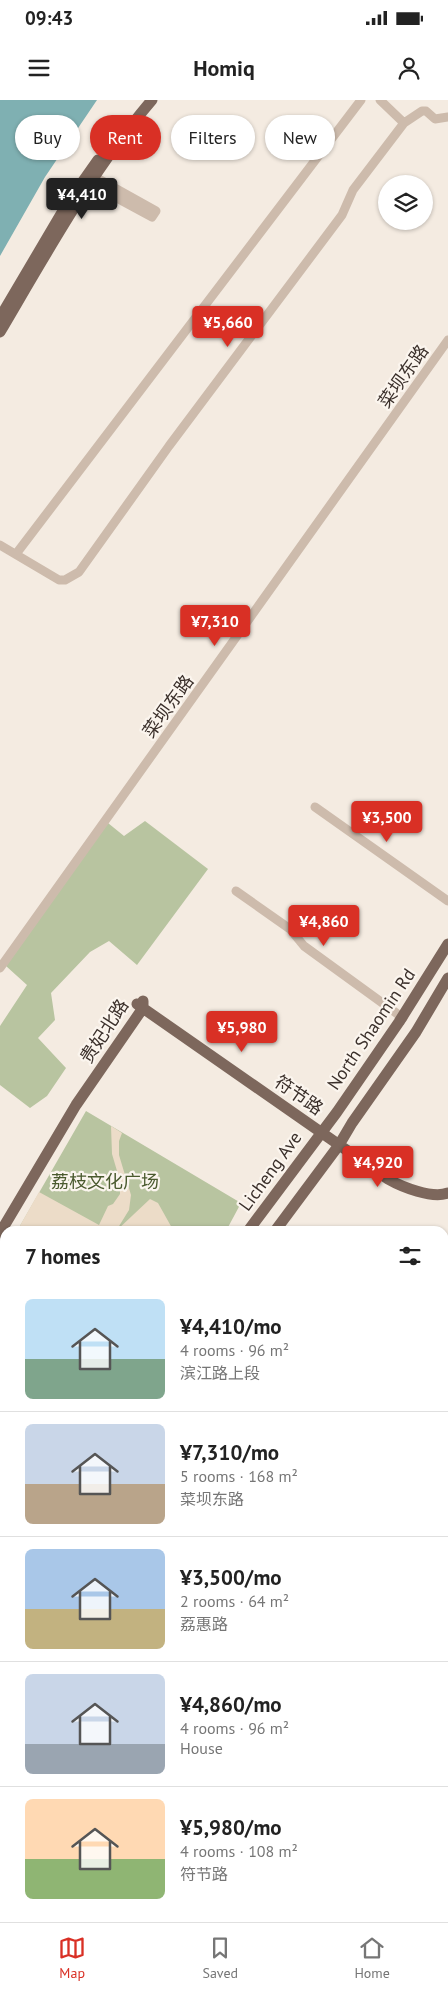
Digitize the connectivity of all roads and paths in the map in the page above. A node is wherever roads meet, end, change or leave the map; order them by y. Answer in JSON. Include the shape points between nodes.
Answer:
{"nodes":[{"id":1,"x":142,"y":100,"type":"edge"},
{"id":2,"x":152,"y":100,"type":"edge"},
{"id":3,"x":361,"y":100,"type":"edge"},
{"id":4,"x":380,"y":100,"type":"edge"},
{"id":5,"x":448,"y":117,"type":"edge"},
{"id":6,"x":404,"y":123,"type":"junction"},
{"id":7,"x":91,"y":179,"type":"junction"},
{"id":8,"x":154,"y":214,"type":"dead end"},
{"id":9,"x":0,"y":316,"type":"edge"},
{"id":10,"x":0,"y":332,"type":"edge"},
{"id":11,"x":448,"y":340,"type":"edge"},
{"id":12,"x":0,"y":544,"type":"edge"},
{"id":13,"x":16,"y":554,"type":"junction"},
{"id":14,"x":315,"y":807,"type":"dead end"},
{"id":15,"x":236,"y":891,"type":"dead end"},
{"id":16,"x":447,"y":900,"type":"edge"},
{"id":17,"x":448,"y":944,"type":"edge"},
{"id":18,"x":0,"y":968,"type":"edge"},
{"id":19,"x":448,"y":978,"type":"edge"},
{"id":20,"x":141,"y":1004,"type":"joint"},
{"id":21,"x":403,"y":1018,"type":"junction"},
{"id":22,"x":323,"y":1129,"type":"junction"},
{"id":23,"x":341,"y":1142,"type":"junction"},
{"id":24,"x":301,"y":1158,"type":"junction"},
{"id":25,"x":318,"y":1172,"type":"junction"},
{"id":26,"x":448,"y":1192,"type":"edge"},
{"id":27,"x":1,"y":1223,"type":"edge"},
{"id":28,"x":252,"y":1226,"type":"edge"},
{"id":29,"x":279,"y":1226,"type":"edge"}],
"edges":[{"from":1,"to":7,"type":"main road"},
{"from":2,"to":7,"type":"main road"},
{"from":3,"to":13,"type":"street"},
{"from":4,"to":6,"type":"street"},
{"from":5,"to":6,"type":"street","via":[[435,119],[422,110]]},
{"from":6,"to":13,"type":"street","via":[[354,190],[342,215],[78,572],[59,580]]},
{"from":7,"to":8,"type":"street"},
{"from":7,"to":9,"type":"main road","via":[[67,204]]},
{"from":7,"to":10,"type":"main road"},
{"from":11,"to":18,"type":"street","name":"菜坝东路"},
{"from":12,"to":13,"type":"street"},
{"from":14,"to":16,"type":"street"},
{"from":15,"to":21,"type":"street","via":[[290,929],[304,946]]},
{"from":17,"to":21,"type":"main road","name":"North Shaomin Rd"},
{"from":19,"to":23,"type":"main road","name":"North Shaomin Rd","via":[[416,1032]]},
{"from":20,"to":22,"type":"main road","name":"符节路"},
{"from":20,"to":27,"type":"main road","name":"贵妃北路"},
{"from":21,"to":22,"type":"main road","name":"North Shaomin Rd"},
{"from":22,"to":23,"type":"main road","name":"符节路"},
{"from":22,"to":24,"type":"main road","name":"Licheng Ave"},
{"from":23,"to":25,"type":"main road"},
{"from":23,"to":26,"type":"main road","name":"符节路","via":[[400,1186],[443,1195]]},
{"from":24,"to":25,"type":"main road"},
{"from":24,"to":28,"type":"main road","name":"Licheng Ave"},
{"from":25,"to":29,"type":"main road"}]}
